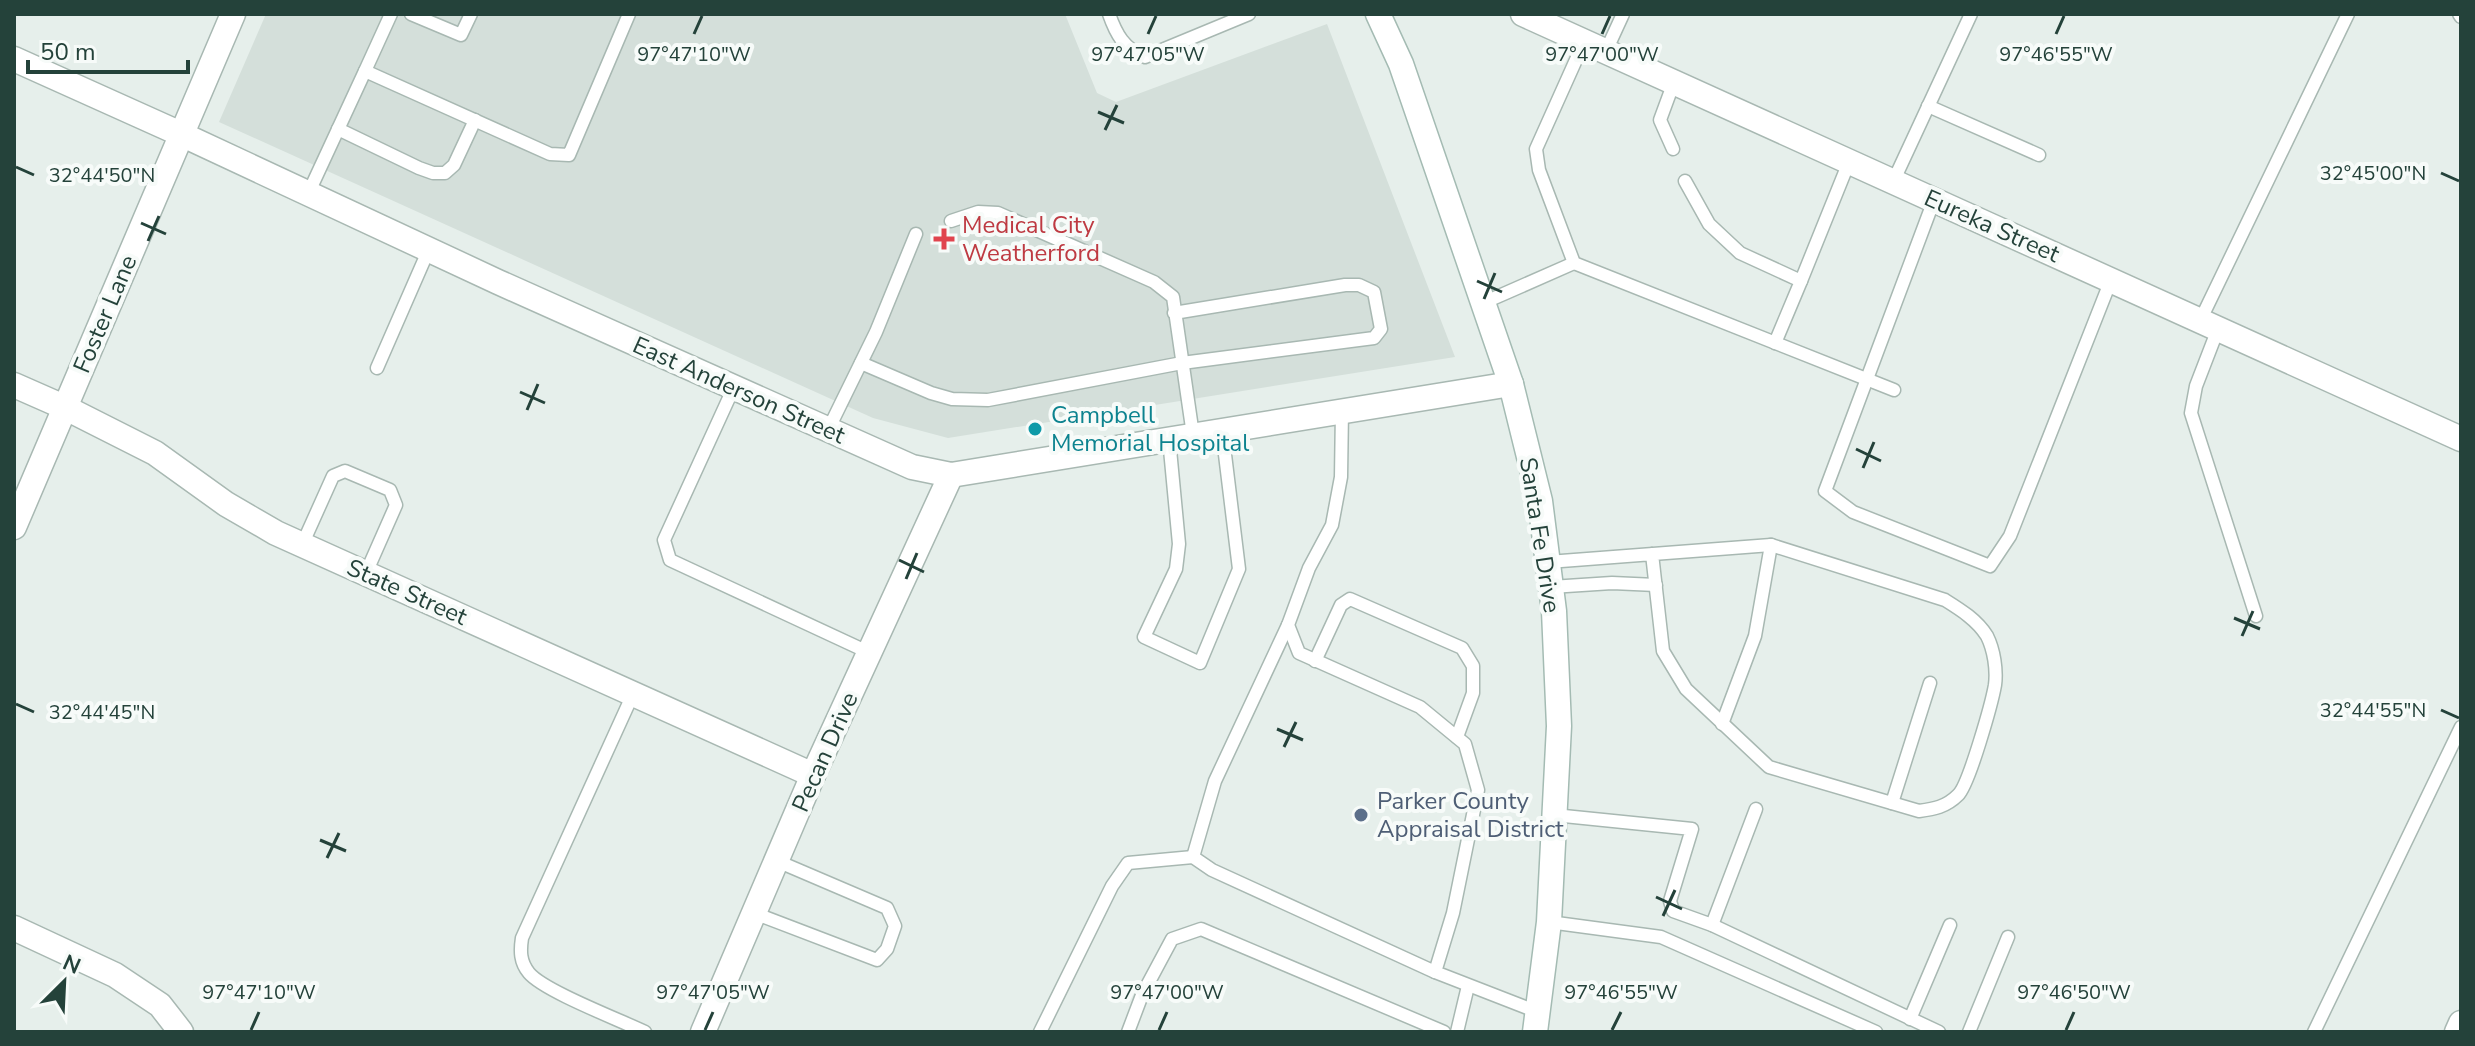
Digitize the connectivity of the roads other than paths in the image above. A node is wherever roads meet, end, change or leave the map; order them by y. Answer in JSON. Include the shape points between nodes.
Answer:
{"nodes":[{"id":1,"x":233,"y":14,"type":"edge"},
{"id":2,"x":391,"y":14,"type":"edge"},
{"id":3,"x":411,"y":14,"type":"edge"},
{"id":4,"x":471,"y":14,"type":"edge"},
{"id":5,"x":629,"y":14,"type":"edge"},
{"id":6,"x":1109,"y":14,"type":"edge"},
{"id":7,"x":1249,"y":14,"type":"edge"},
{"id":8,"x":1378,"y":14,"type":"edge"},
{"id":9,"x":1523,"y":14,"type":"edge"},
{"id":10,"x":1623,"y":14,"type":"edge"},
{"id":11,"x":1971,"y":14,"type":"edge"},
{"id":12,"x":2348,"y":14,"type":"edge"},
{"id":13,"x":1595,"y":46,"type":"junction"},
{"id":14,"x":14,"y":59,"type":"edge"},
{"id":15,"x":365,"y":71,"type":"junction"},
{"id":16,"x":1674,"y":82,"type":"junction"},
{"id":17,"x":1928,"y":106,"type":"junction"},
{"id":18,"x":475,"y":120,"type":"junction"},
{"id":19,"x":338,"y":129,"type":"junction"},
{"id":20,"x":183,"y":135,"type":"junction"},
{"id":21,"x":1673,"y":149,"type":"dead end"},
{"id":22,"x":2039,"y":155,"type":"dead end"},
{"id":23,"x":1849,"y":162,"type":"junction"},
{"id":24,"x":1685,"y":181,"type":"dead end"},
{"id":25,"x":1893,"y":182,"type":"junction"},
{"id":26,"x":308,"y":194,"type":"junction"},
{"id":27,"x":1934,"y":200,"type":"junction"},
{"id":28,"x":951,"y":221,"type":"dead end"},
{"id":29,"x":916,"y":234,"type":"dead end"},
{"id":30,"x":429,"y":249,"type":"junction"},
{"id":31,"x":1574,"y":263,"type":"junction"},
{"id":32,"x":2111,"y":280,"type":"junction"},
{"id":33,"x":1801,"y":281,"type":"junction"},
{"id":34,"x":1483,"y":303,"type":"junction"},
{"id":35,"x":1174,"y":313,"type":"junction"},
{"id":36,"x":2209,"y":325,"type":"junction"},
{"id":37,"x":1775,"y":343,"type":"junction"},
{"id":38,"x":861,"y":363,"type":"junction"},
{"id":39,"x":1182,"y":363,"type":"junction"},
{"id":40,"x":377,"y":368,"type":"dead end"},
{"id":41,"x":1866,"y":379,"type":"junction"},
{"id":42,"x":1511,"y":384,"type":"junction"},
{"id":43,"x":14,"y":385,"type":"edge"},
{"id":44,"x":734,"y":387,"type":"junction"},
{"id":45,"x":1894,"y":390,"type":"dead end"},
{"id":46,"x":64,"y":407,"type":"junction"},
{"id":47,"x":1342,"y":410,"type":"junction"},
{"id":48,"x":828,"y":430,"type":"junction"},
{"id":49,"x":1222,"y":430,"type":"junction"},
{"id":50,"x":1181,"y":437,"type":"junction"},
{"id":51,"x":2461,"y":439,"type":"edge"},
{"id":52,"x":951,"y":475,"type":"junction"},
{"id":53,"x":14,"y":527,"type":"edge"},
{"id":54,"x":302,"y":545,"type":"junction"},
{"id":55,"x":1771,"y":545,"type":"junction"},
{"id":56,"x":1652,"y":554,"type":"junction"},
{"id":57,"x":1548,"y":562,"type":"junction"},
{"id":58,"x":366,"y":573,"type":"junction"},
{"id":59,"x":1656,"y":585,"type":"junction"},
{"id":60,"x":1551,"y":587,"type":"junction"},
{"id":61,"x":2256,"y":616,"type":"dead end"},
{"id":62,"x":1288,"y":625,"type":"junction"},
{"id":63,"x":870,"y":653,"type":"junction"},
{"id":64,"x":1315,"y":661,"type":"junction"},
{"id":65,"x":1930,"y":683,"type":"dead end"},
{"id":66,"x":633,"y":694,"type":"junction"},
{"id":67,"x":1722,"y":724,"type":"junction"},
{"id":68,"x":2461,"y":727,"type":"edge"},
{"id":69,"x":1457,"y":737,"type":"junction"},
{"id":70,"x":813,"y":775,"type":"junction"},
{"id":71,"x":1892,"y":803,"type":"junction"},
{"id":72,"x":1756,"y":809,"type":"dead end"},
{"id":73,"x":1554,"y":815,"type":"junction"},
{"id":74,"x":1193,"y":857,"type":"junction"},
{"id":75,"x":777,"y":861,"type":"junction"},
{"id":76,"x":754,"y":913,"type":"junction"},
{"id":77,"x":1549,"y":922,"type":"junction"},
{"id":78,"x":1712,"y":925,"type":"junction"},
{"id":79,"x":1950,"y":925,"type":"dead end"},
{"id":80,"x":14,"y":928,"type":"edge"},
{"id":81,"x":2008,"y":937,"type":"dead end"},
{"id":82,"x":1435,"y":972,"type":"junction"},
{"id":83,"x":1468,"y":986,"type":"junction"},
{"id":84,"x":1910,"y":1019,"type":"junction"},
{"id":85,"x":1536,"y":1022,"type":"edge"},
{"id":86,"x":2461,"y":1023,"type":"edge"},
{"id":87,"x":181,"y":1032,"type":"edge"},
{"id":88,"x":645,"y":1032,"type":"edge"},
{"id":89,"x":703,"y":1032,"type":"edge"},
{"id":90,"x":1040,"y":1032,"type":"edge"},
{"id":91,"x":1128,"y":1032,"type":"edge"},
{"id":92,"x":1444,"y":1032,"type":"edge"},
{"id":93,"x":1457,"y":1032,"type":"edge"},
{"id":94,"x":1876,"y":1032,"type":"edge"},
{"id":95,"x":1939,"y":1032,"type":"edge"},
{"id":96,"x":1969,"y":1032,"type":"edge"},
{"id":97,"x":2314,"y":1032,"type":"edge"},
{"id":98,"x":2457,"y":1032,"type":"edge"}],
"edges":[{"from":1,"to":20,"type":"street","name":"Foster Lane"},
{"from":2,"to":15,"type":"lane"},
{"from":3,"to":4,"type":"lane","via":[[461,35]]},
{"from":5,"to":18,"type":"lane","via":[[569,155],[550,154]]},
{"from":6,"to":7,"type":"lane","via":[[1117,36],[1145,57]]},
{"from":8,"to":34,"type":"street","name":"Santa Fe Drive","via":[[1401,64]]},
{"from":9,"to":13,"type":"street","name":"Eureka Street"},
{"from":10,"to":13,"type":"lane"},
{"from":11,"to":17,"type":"lane"},
{"from":12,"to":36,"type":"lane"},
{"from":13,"to":16,"type":"street","name":"Eureka Street"},
{"from":13,"to":31,"type":"lane","via":[[1536,149]]},
{"from":14,"to":20,"type":"street","name":"East Anderson Street"},
{"from":15,"to":18,"type":"lane"},
{"from":15,"to":19,"type":"lane"},
{"from":16,"to":21,"type":"lane","via":[[1660,120]]},
{"from":16,"to":23,"type":"street","name":"Eureka Street"},
{"from":17,"to":22,"type":"lane"},
{"from":17,"to":25,"type":"lane"},
{"from":18,"to":19,"type":"lane","via":[[445,173],[419,168]]},
{"from":19,"to":26,"type":"lane"},
{"from":20,"to":26,"type":"street","name":"East Anderson Street"},
{"from":20,"to":46,"type":"street","name":"Foster Lane"},
{"from":23,"to":25,"type":"street","name":"Eureka Street"},
{"from":23,"to":33,"type":"lane"},
{"from":24,"to":33,"type":"lane","via":[[1709,224],[1740,253]]},
{"from":25,"to":27,"type":"street","name":"Eureka Street"},
{"from":26,"to":30,"type":"street","name":"East Anderson Street"},
{"from":27,"to":32,"type":"street","name":"Eureka Street"},
{"from":27,"to":41,"type":"lane"},
{"from":28,"to":35,"type":"lane","via":[[978,212],[998,213],[1154,282],[1173,297]]},
{"from":29,"to":38,"type":"lane"},
{"from":30,"to":40,"type":"lane"},
{"from":30,"to":44,"type":"street","name":"East Anderson Street"},
{"from":31,"to":34,"type":"lane"},
{"from":31,"to":37,"type":"lane"},
{"from":32,"to":36,"type":"street","name":"Eureka Street"},
{"from":32,"to":41,"type":"lane","via":[[2010,536],[1990,566],[1853,512],[1825,491]]},
{"from":33,"to":37,"type":"lane"},
{"from":34,"to":42,"type":"street","name":"Santa Fe Drive"},
{"from":35,"to":39,"type":"lane"},
{"from":35,"to":39,"type":"lane","via":[[1359,285],[1374,292],[1381,320],[1374,338]]},
{"from":36,"to":51,"type":"street","name":"Eureka Street"},
{"from":36,"to":61,"type":"lane","via":[[2191,413]]},
{"from":37,"to":41,"type":"lane"},
{"from":38,"to":39,"type":"lane","via":[[931,393],[988,400]]},
{"from":38,"to":48,"type":"lane"},
{"from":39,"to":50,"type":"lane"},
{"from":41,"to":45,"type":"lane"},
{"from":42,"to":47,"type":"street","name":"East Anderson Street"},
{"from":42,"to":57,"type":"street","name":"Santa Fe Drive","via":[[1540,501]]},
{"from":43,"to":46,"type":"street","name":"State Street"},
{"from":44,"to":48,"type":"street","name":"East Anderson Street"},
{"from":44,"to":63,"type":"lane","via":[[664,540],[670,560]]},
{"from":46,"to":53,"type":"street","name":"Foster Lane"},
{"from":46,"to":54,"type":"street","name":"State Street","via":[[155,453],[226,504]]},
{"from":47,"to":49,"type":"street","name":"East Anderson Street"},
{"from":47,"to":62,"type":"lane","via":[[1341,477],[1332,525]]},
{"from":48,"to":52,"type":"street","name":"East Anderson Street","via":[[912,467]]},
{"from":49,"to":50,"type":"street","name":"East Anderson Street"},
{"from":49,"to":50,"type":"lane","via":[[1239,569],[1200,663],[1144,637],[1176,569]]},
{"from":50,"to":52,"type":"street","name":"East Anderson Street"},
{"from":52,"to":63,"type":"street","name":"Pecan Drive"},
{"from":54,"to":58,"type":"street","name":"State Street"},
{"from":54,"to":58,"type":"lane","via":[[333,476],[345,471],[390,490],[396,505]]},
{"from":55,"to":56,"type":"lane"},
{"from":55,"to":67,"type":"lane","via":[[1755,636]]},
{"from":55,"to":71,"type":"lane","via":[[1945,600],[1969,614],[1987,637],[1995,685],[1960,794],[1940,808],[1919,811]]},
{"from":56,"to":57,"type":"lane"},
{"from":56,"to":59,"type":"lane"},
{"from":57,"to":60,"type":"street","name":"Santa Fe Drive"},
{"from":58,"to":66,"type":"street","name":"State Street"},
{"from":59,"to":60,"type":"lane"},
{"from":59,"to":67,"type":"lane","via":[[1663,651],[1686,689]]},
{"from":60,"to":73,"type":"street","name":"Santa Fe Drive","via":[[1559,726]]},
{"from":62,"to":64,"type":"lane","via":[[1299,653]]},
{"from":62,"to":74,"type":"lane","via":[[1215,781]]},
{"from":63,"to":70,"type":"street","name":"Pecan Drive"},
{"from":64,"to":69,"type":"lane","via":[[1420,707]]},
{"from":64,"to":69,"type":"lane","via":[[1341,605],[1350,599],[1462,648],[1473,666],[1473,693]]},
{"from":65,"to":71,"type":"lane"},
{"from":66,"to":70,"type":"street","name":"State Street"},
{"from":66,"to":88,"type":"lane","via":[[520,950],[536,980]]},
{"from":67,"to":71,"type":"lane","via":[[1769,767]]},
{"from":68,"to":97,"type":"lane"},
{"from":69,"to":82,"type":"lane","via":[[1465,744],[1478,790]]},
{"from":70,"to":75,"type":"street","name":"Pecan Drive"},
{"from":72,"to":78,"type":"lane"},
{"from":73,"to":77,"type":"street","name":"Santa Fe Drive"},
{"from":73,"to":78,"type":"lane","via":[[1692,829],[1670,901],[1673,911]]},
{"from":74,"to":82,"type":"lane"},
{"from":74,"to":90,"type":"lane","via":[[1128,863]]},
{"from":75,"to":76,"type":"street","name":"Pecan Drive"},
{"from":75,"to":76,"type":"lane","via":[[887,908],[895,926],[887,949],[877,960]]},
{"from":76,"to":89,"type":"street","name":"Pecan Drive"},
{"from":77,"to":85,"type":"street","name":"Santa Fe Drive"},
{"from":77,"to":94,"type":"lane","via":[[1661,937]]},
{"from":78,"to":84,"type":"lane"},
{"from":79,"to":84,"type":"lane"},
{"from":80,"to":87,"type":"street","via":[[115,975],[160,1005]]},
{"from":81,"to":96,"type":"lane"},
{"from":82,"to":83,"type":"lane"},
{"from":83,"to":85,"type":"lane"},
{"from":83,"to":93,"type":"lane"},
{"from":84,"to":95,"type":"lane"},
{"from":86,"to":98,"type":"street"},
{"from":91,"to":92,"type":"lane","via":[[1172,939],[1201,929]]}]}
